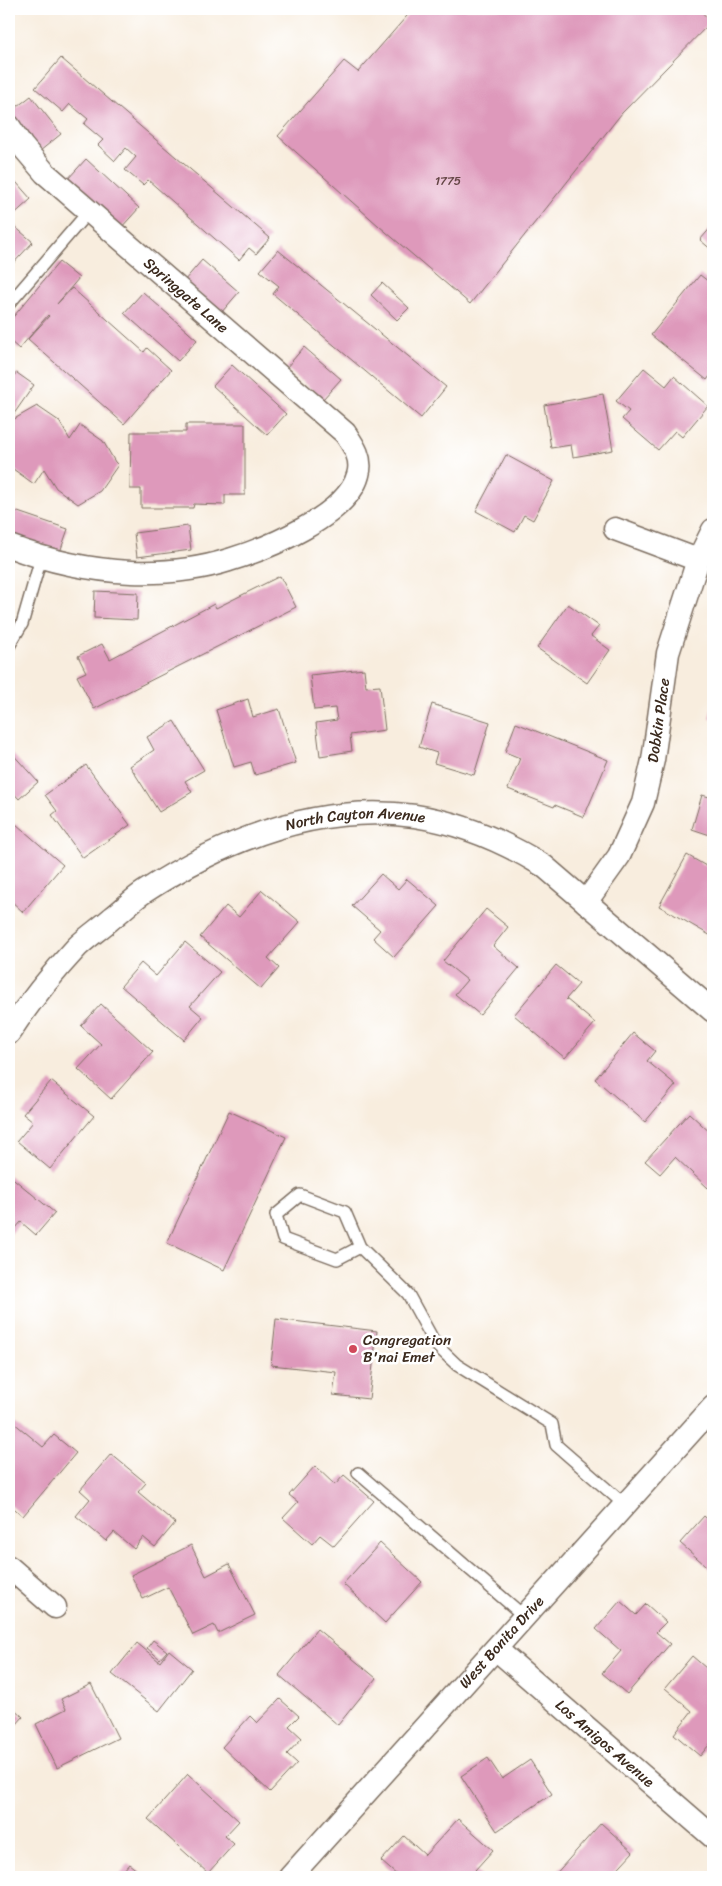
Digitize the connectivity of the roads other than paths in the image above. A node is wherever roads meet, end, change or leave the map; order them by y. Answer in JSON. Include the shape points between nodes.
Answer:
{"nodes":[{"id":1,"x":9,"y":126,"type":"edge"},
{"id":2,"x":89,"y":211,"type":"junction"},
{"id":3,"x":9,"y":304,"type":"edge"},
{"id":4,"x":614,"y":529,"type":"dead end"},
{"id":5,"x":713,"y":530,"type":"edge"},
{"id":6,"x":9,"y":546,"type":"edge"},
{"id":7,"x":40,"y":558,"type":"junction"},
{"id":8,"x":698,"y":560,"type":"junction"},
{"id":9,"x":9,"y":646,"type":"edge"},
{"id":10,"x":586,"y":902,"type":"junction"},
{"id":11,"x":713,"y":1011,"type":"edge"},
{"id":12,"x":9,"y":1033,"type":"edge"},
{"id":13,"x":360,"y":1247,"type":"junction"},
{"id":14,"x":713,"y":1407,"type":"edge"},
{"id":15,"x":358,"y":1473,"type":"dead end"},
{"id":16,"x":625,"y":1505,"type":"junction"},
{"id":17,"x":9,"y":1567,"type":"edge"},
{"id":18,"x":55,"y":1607,"type":"dead end"},
{"id":19,"x":525,"y":1617,"type":"junction"},
{"id":20,"x":496,"y":1649,"type":"junction"},
{"id":21,"x":713,"y":1837,"type":"edge"},
{"id":22,"x":290,"y":1877,"type":"edge"}],
"edges":[{"from":1,"to":2,"type":"street","name":"Springgate Lane","via":[[45,173]]},
{"from":2,"to":3,"type":"lane"},
{"from":2,"to":7,"type":"street","name":"Springgate Lane","via":[[345,433],[357,451],[358,475],[346,498],[314,522],[276,543],[228,561],[182,570],[132,572],[81,567]]},
{"from":4,"to":8,"type":"street"},
{"from":5,"to":8,"type":"street","name":"Dobkin Place"},
{"from":6,"to":7,"type":"street"},
{"from":7,"to":9,"type":"lane","via":[[22,624]]},
{"from":8,"to":10,"type":"street","name":"Dobkin Place","via":[[668,653],[654,760],[643,803],[619,856]]},
{"from":10,"to":11,"type":"street","name":"North Cayton Avenue"},
{"from":10,"to":12,"type":"street","name":"North Cayton Avenue","via":[[544,866],[514,848],[466,828],[415,816],[364,813],[314,818],[264,831],[211,853],[143,893],[78,946],[30,1001]]},
{"from":13,"to":13,"type":"lane","via":[[337,1259],[283,1239],[276,1215],[300,1196],[345,1212]]},
{"from":13,"to":16,"type":"lane","via":[[408,1294],[436,1344],[457,1365],[552,1424],[556,1445]]},
{"from":14,"to":16,"type":"street","name":"West Bonita Drive"},
{"from":15,"to":19,"type":"lane"},
{"from":16,"to":19,"type":"street","name":"West Bonita Drive"},
{"from":17,"to":18,"type":"street"},
{"from":19,"to":20,"type":"street","name":"West Bonita Drive"},
{"from":20,"to":21,"type":"street","name":"Los Amigos Avenue"},
{"from":20,"to":22,"type":"street","name":"West Bonita Drive"}]}
